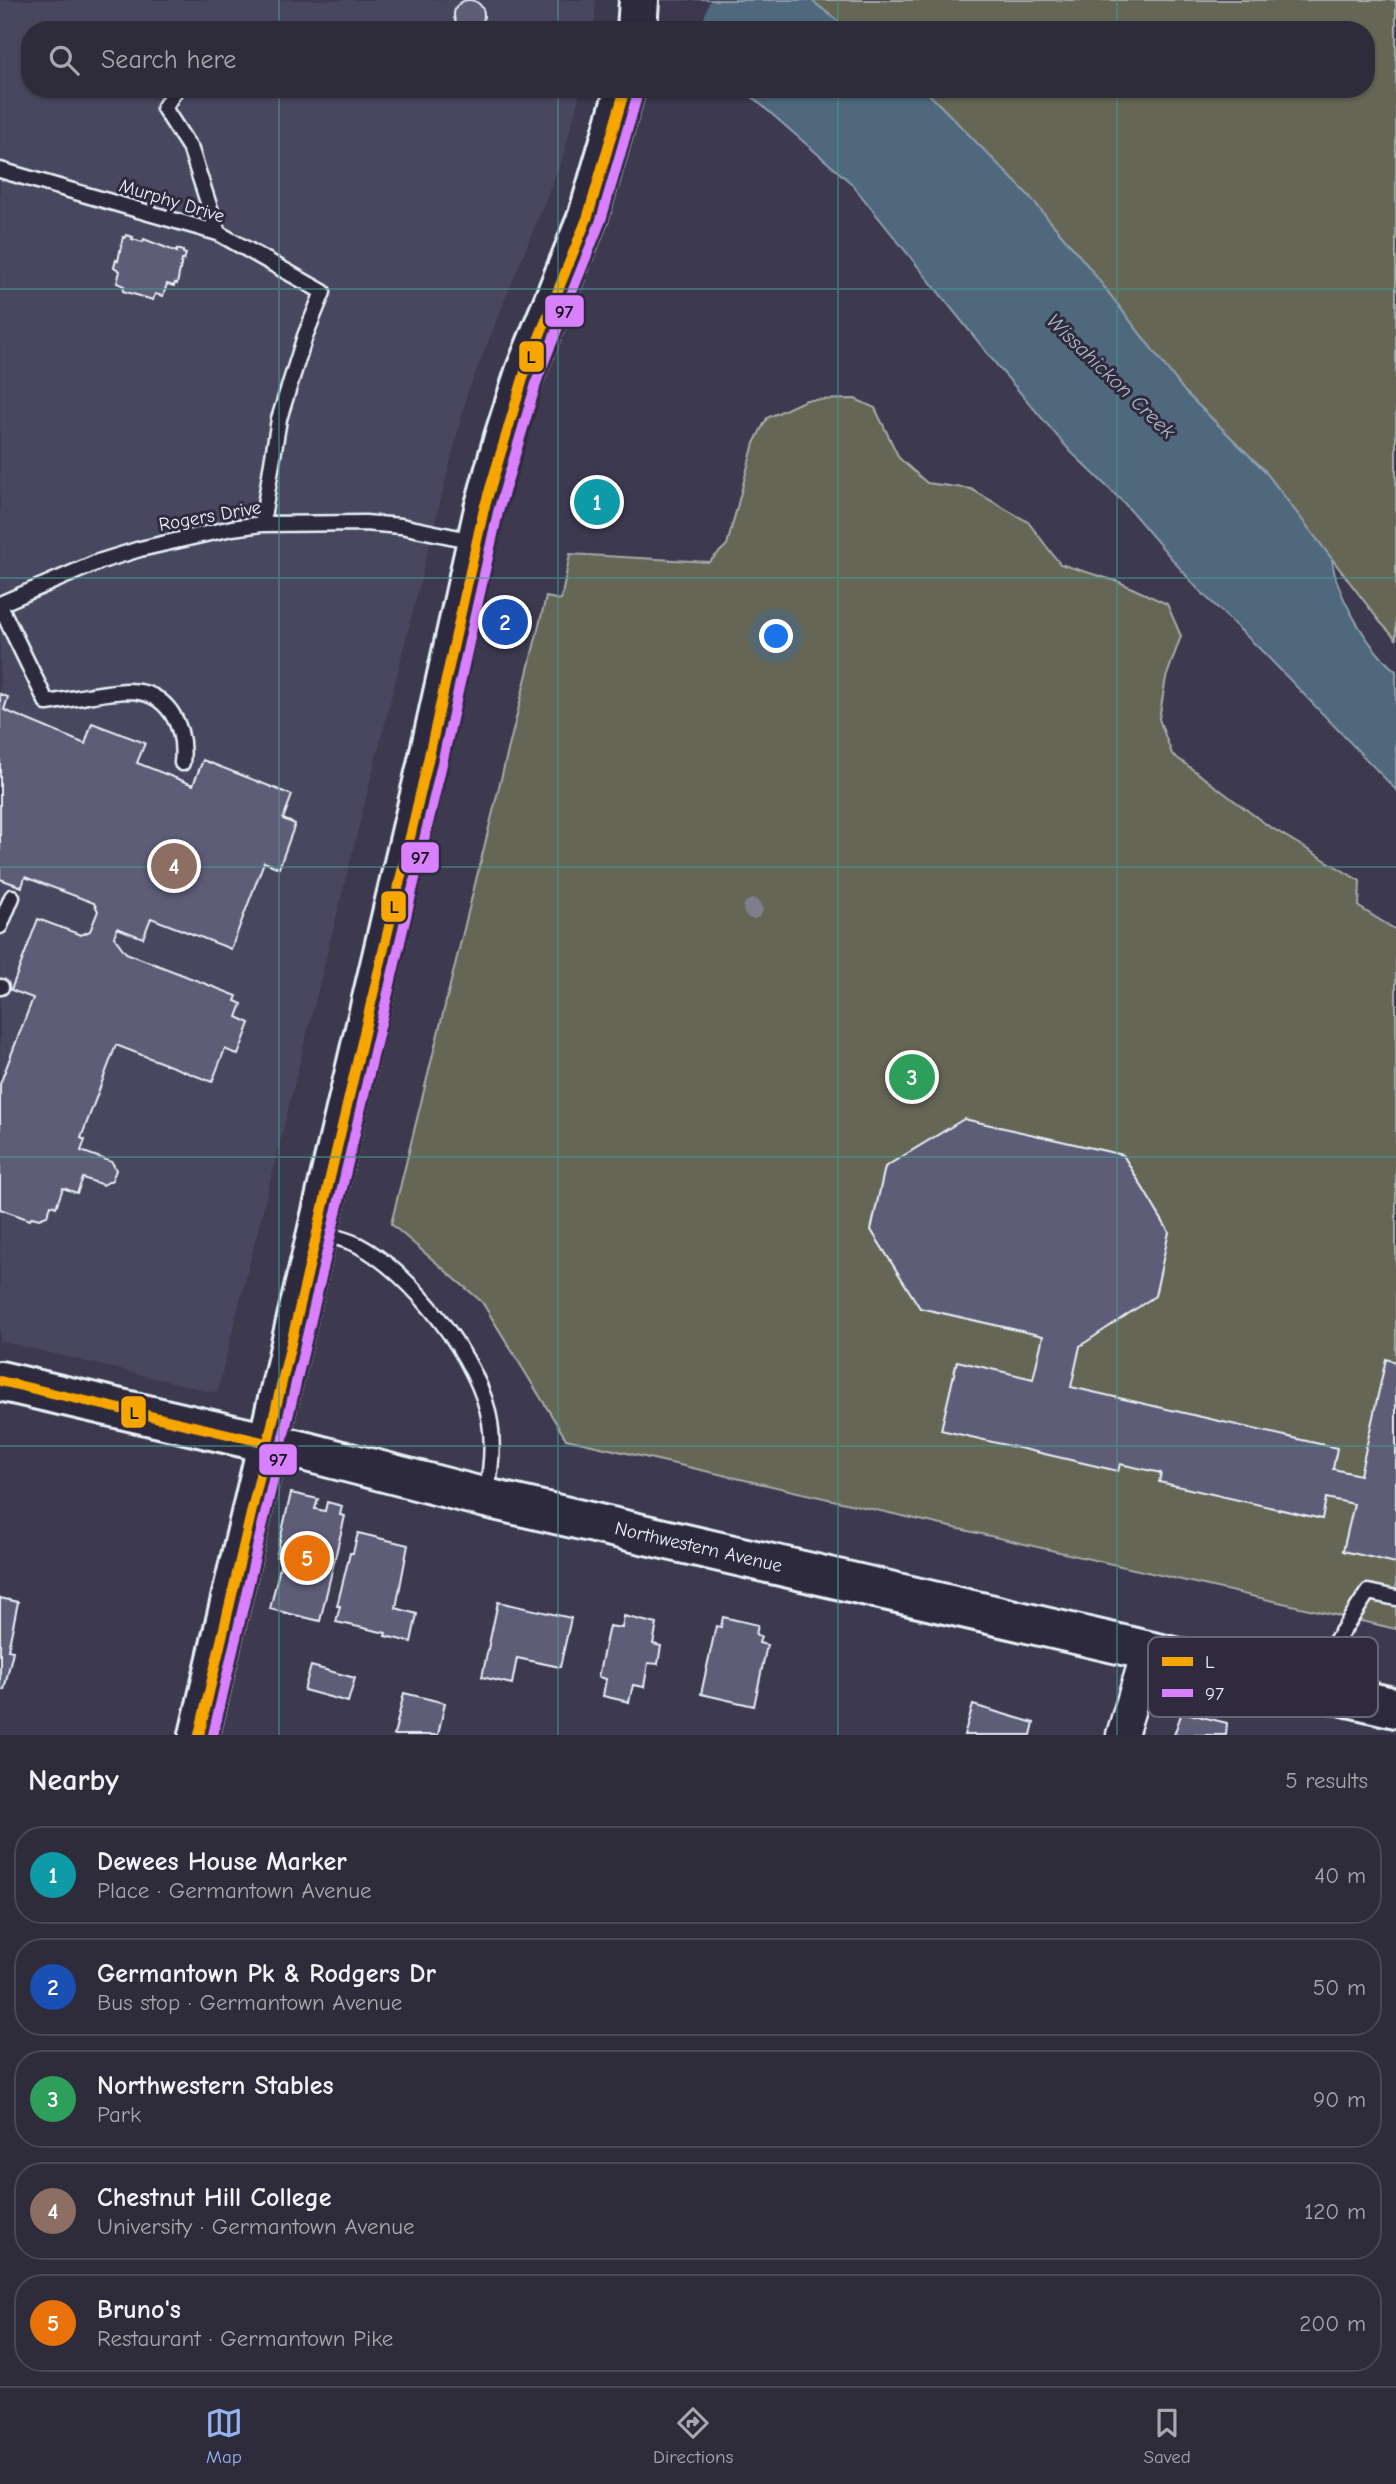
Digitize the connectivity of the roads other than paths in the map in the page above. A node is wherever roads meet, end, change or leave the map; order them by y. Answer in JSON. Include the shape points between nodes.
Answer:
{"nodes":[{"id":1,"x":639,"y":0,"type":"edge"},
{"id":2,"x":637,"y":21,"type":"edge"},
{"id":3,"x":170,"y":98,"type":"edge"},
{"id":4,"x":623,"y":98,"type":"edge"},
{"id":5,"x":0,"y":170,"type":"edge"},
{"id":6,"x":218,"y":233,"type":"junction"},
{"id":7,"x":262,"y":524,"type":"junction"},
{"id":8,"x":477,"y":541,"type":"junction"},
{"id":9,"x":0,"y":605,"type":"edge"},
{"id":10,"x":181,"y":763,"type":"dead end"},
{"id":11,"x":12,"y":897,"type":"dead end"},
{"id":12,"x":0,"y":926,"type":"edge"},
{"id":13,"x":318,"y":1232,"type":"junction"},
{"id":14,"x":0,"y":1381,"type":"edge"},
{"id":15,"x":267,"y":1443,"type":"junction"},
{"id":16,"x":486,"y":1498,"type":"junction"},
{"id":17,"x":1396,"y":1598,"type":"edge"},
{"id":18,"x":1338,"y":1637,"type":"edge"},
{"id":19,"x":1147,"y":1651,"type":"joint"},
{"id":20,"x":1378,"y":1704,"type":"edge"},
{"id":21,"x":1396,"y":1708,"type":"edge"},
{"id":22,"x":199,"y":1735,"type":"edge"},
{"id":23,"x":1122,"y":1735,"type":"edge"}],
"edges":[{"from":1,"to":2,"type":"main road"},
{"from":3,"to":6,"type":"lane","via":[[164,107],[191,150]]},
{"from":4,"to":8,"type":"main road","via":[[588,216],[504,437]]},
{"from":5,"to":6,"type":"lane","name":"Murphy Drive"},
{"from":6,"to":7,"type":"lane","name":"Murphy Drive","via":[[323,292],[279,419]]},
{"from":7,"to":8,"type":"lane","name":"Rogers Drive","via":[[365,523]]},
{"from":7,"to":9,"type":"lane","name":"Rogers Drive","via":[[201,534],[98,562]]},
{"from":8,"to":13,"type":"main road"},
{"from":9,"to":10,"type":"lane","via":[[47,702],[131,691],[147,695],[162,703],[177,722],[184,746]]},
{"from":11,"to":12,"type":"lane"},
{"from":13,"to":15,"type":"main road"},
{"from":13,"to":16,"type":"lane","via":[[356,1244],[373,1255],[442,1322],[482,1394],[489,1419],[492,1444]]},
{"from":14,"to":15,"type":"main road","name":"Northwestern Avenue"},
{"from":15,"to":16,"type":"main road","name":"Northwestern Avenue"},
{"from":15,"to":22,"type":"main road"},
{"from":16,"to":19,"type":"main road","name":"Northwestern Avenue"},
{"from":17,"to":18,"type":"lane","via":[[1368,1592]]},
{"from":19,"to":23,"type":"street"},
{"from":20,"to":21,"type":"main road","name":"Northwestern Avenue"}]}
